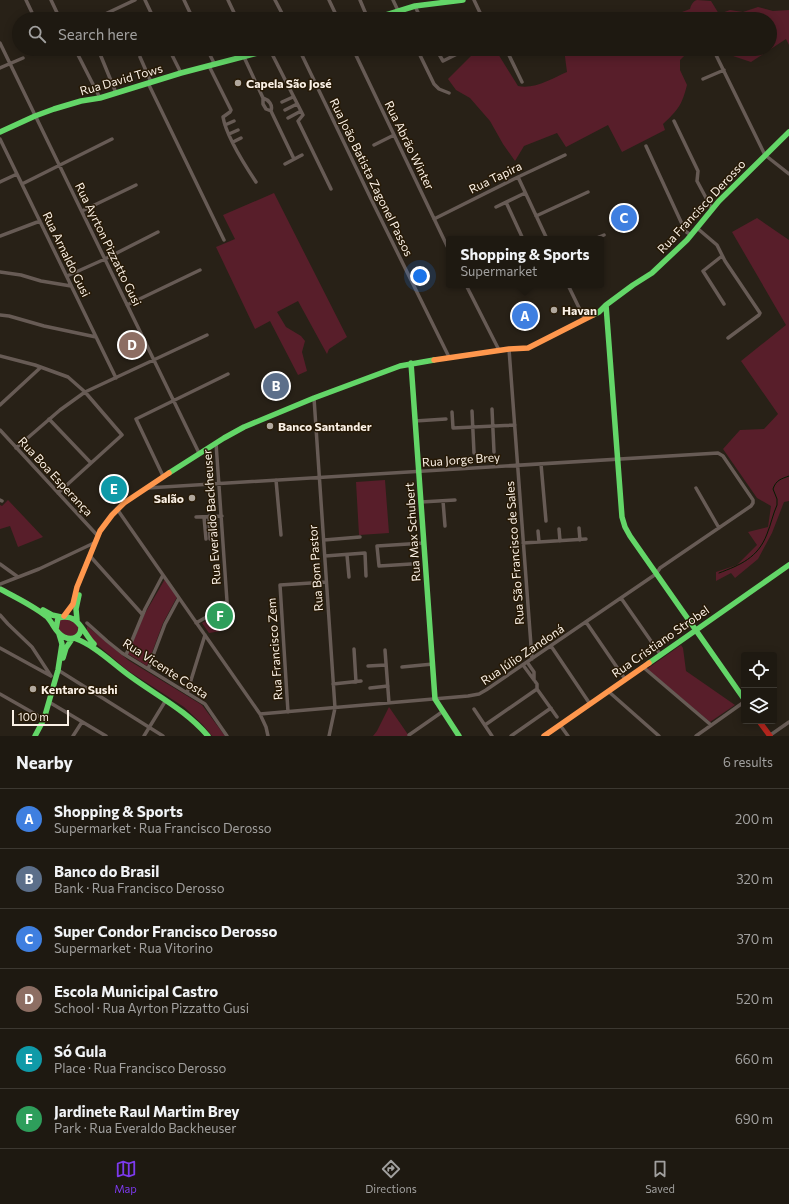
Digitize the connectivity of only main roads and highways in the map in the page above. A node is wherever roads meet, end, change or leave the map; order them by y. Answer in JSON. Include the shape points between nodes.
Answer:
{"nodes":[{"id":1,"x":463,"y":0,"type":"edge"},
{"id":2,"x":395,"y":12,"type":"edge"},
{"id":3,"x":246,"y":56,"type":"edge"},
{"id":4,"x":0,"y":132,"type":"edge"},
{"id":5,"x":789,"y":132,"type":"edge"},
{"id":6,"x":606,"y":305,"type":"junction"},
{"id":7,"x":509,"y":349,"type":"junction"},
{"id":8,"x":411,"y":363,"type":"junction"},
{"id":9,"x":789,"y":564,"type":"edge"},
{"id":10,"x":82,"y":577,"type":"junction"},
{"id":11,"x":0,"y":589,"type":"edge"},
{"id":12,"x":23,"y":601,"type":"junction"},
{"id":13,"x":62,"y":616,"type":"junction"},
{"id":14,"x":77,"y":620,"type":"junction"},
{"id":15,"x":81,"y":627,"type":"junction"},
{"id":16,"x":696,"y":630,"type":"junction"},
{"id":17,"x":58,"y":632,"type":"junction"},
{"id":18,"x":73,"y":638,"type":"junction"},
{"id":19,"x":116,"y":665,"type":"junction"},
{"id":20,"x":58,"y":670,"type":"junction"},
{"id":21,"x":741,"y":697,"type":"edge"},
{"id":22,"x":761,"y":724,"type":"edge"},
{"id":23,"x":35,"y":736,"type":"edge"},
{"id":24,"x":208,"y":736,"type":"edge"},
{"id":25,"x":459,"y":736,"type":"edge"},
{"id":26,"x":544,"y":736,"type":"edge"},
{"id":27,"x":769,"y":736,"type":"edge"}],
"edges":[{"from":1,"to":2,"type":"main road","via":[[415,6]]},
{"from":3,"to":4,"type":"main road","name":"Rua David Tows","via":[[82,101],[35,116]]},
{"from":5,"to":6,"type":"main road","name":"Rua Francisco Derosso","via":[[719,201],[691,235],[652,273]]},
{"from":6,"to":7,"type":"main road","name":"Rua Francisco Derosso","via":[[537,340]]},
{"from":6,"to":7,"type":"main road","name":"Rua Francisco Derosso","via":[[599,312],[536,345]]},
{"from":6,"to":16,"type":"main road","via":[[622,517],[630,536]]},
{"from":7,"to":8,"type":"main road","name":"Rua Francisco Derosso"},
{"from":8,"to":10,"type":"main road","name":"Rua Francisco Derosso","via":[[314,398],[236,431],[163,476],[117,509],[108,520],[94,543]]},
{"from":8,"to":25,"type":"main road","name":"Rua Max Schubert","via":[[435,699]]},
{"from":9,"to":16,"type":"main road","name":"Rua Cristiano Strobel"},
{"from":10,"to":13,"type":"main road","name":"Rua Francisco Derosso","via":[[72,606]]},
{"from":10,"to":14,"type":"main road","name":"Rua Francisco Derosso","via":[[76,609]]},
{"from":11,"to":12,"type":"main road"},
{"from":12,"to":13,"type":"main road","via":[[52,615]]},
{"from":12,"to":17,"type":"main road","via":[[45,616]]},
{"from":13,"to":14,"type":"main road"},
{"from":13,"to":17,"type":"main road","via":[[56,621]]},
{"from":14,"to":15,"type":"main road"},
{"from":15,"to":18,"type":"main road","via":[[80,634]]},
{"from":15,"to":19,"type":"main road","via":[[88,639]]},
{"from":16,"to":21,"type":"main road"},
{"from":16,"to":26,"type":"main road","name":"Rua Cristiano Strobel"},
{"from":17,"to":18,"type":"main road","via":[[65,637]]},
{"from":17,"to":20,"type":"main road","via":[[62,644]]},
{"from":18,"to":19,"type":"main road","via":[[85,642]]},
{"from":18,"to":20,"type":"main road","via":[[66,648]]},
{"from":19,"to":24,"type":"main road","via":[[189,716]]},
{"from":20,"to":23,"type":"main road","via":[[53,677],[44,719]]},
{"from":22,"to":27,"type":"main road"}]}
